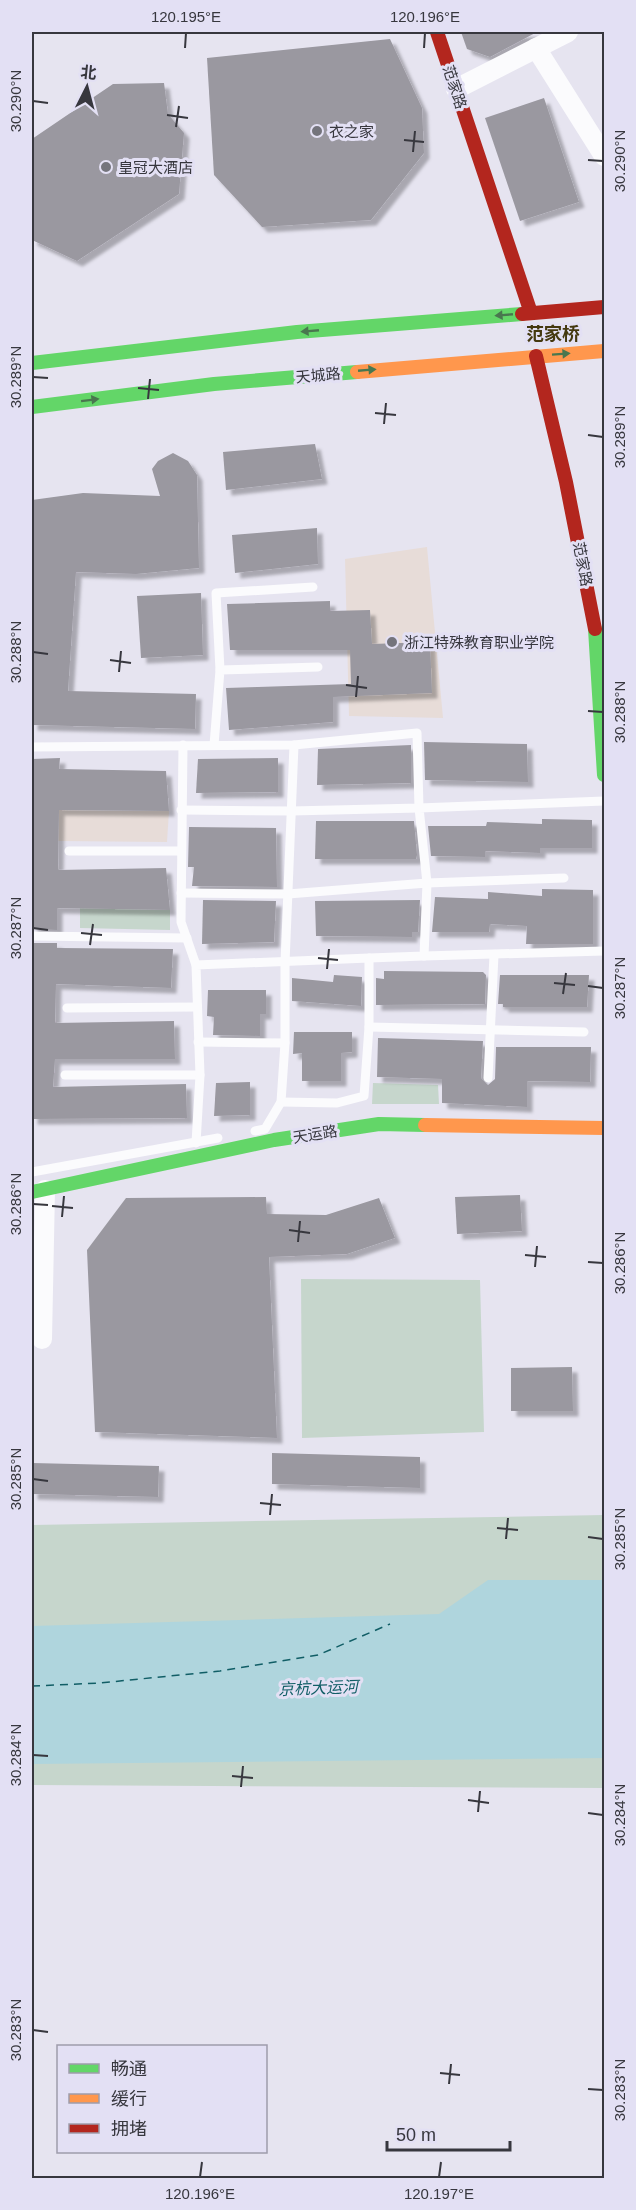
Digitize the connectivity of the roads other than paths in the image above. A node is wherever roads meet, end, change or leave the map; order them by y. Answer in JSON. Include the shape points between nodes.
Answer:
{"nodes":[{"id":1,"x":437,"y":32,"type":"edge"},
{"id":2,"x":568,"y":32,"type":"edge"},
{"id":3,"x":536,"y":48,"type":"junction"},
{"id":4,"x":456,"y":90,"type":"junction"},
{"id":5,"x":604,"y":154,"type":"edge"},
{"id":6,"x":604,"y":307,"type":"edge"},
{"id":7,"x":531,"y":313,"type":"junction"},
{"id":8,"x":604,"y":351,"type":"edge"},
{"id":9,"x":536,"y":356,"type":"junction"},
{"id":10,"x":32,"y":363,"type":"edge"},
{"id":11,"x":32,"y":407,"type":"edge"},
{"id":12,"x":313,"y":586,"type":"dead end"},
{"id":13,"x":318,"y":667,"type":"dead end"},
{"id":14,"x":220,"y":670,"type":"junction"},
{"id":15,"x":183,"y":745,"type":"junction"},
{"id":16,"x":214,"y":745,"type":"junction"},
{"id":17,"x":294,"y":745,"type":"junction"},
{"id":18,"x":32,"y":747,"type":"edge"},
{"id":19,"x":604,"y":775,"type":"edge"},
{"id":20,"x":604,"y":801,"type":"edge"},
{"id":21,"x":419,"y":808,"type":"junction"},
{"id":22,"x":181,"y":810,"type":"junction"},
{"id":23,"x":291,"y":812,"type":"junction"},
{"id":24,"x":69,"y":851,"type":"dead end"},
{"id":25,"x":180,"y":851,"type":"junction"},
{"id":26,"x":564,"y":878,"type":"dead end"},
{"id":27,"x":427,"y":883,"type":"junction"},
{"id":28,"x":181,"y":893,"type":"junction"},
{"id":29,"x":288,"y":894,"type":"junction"},
{"id":30,"x":32,"y":936,"type":"edge"},
{"id":31,"x":187,"y":938,"type":"junction"},
{"id":32,"x":604,"y":951,"type":"edge"},
{"id":33,"x":494,"y":955,"type":"junction"},
{"id":34,"x":424,"y":956,"type":"junction"},
{"id":35,"x":369,"y":958,"type":"junction"},
{"id":36,"x":285,"y":963,"type":"junction"},
{"id":37,"x":196,"y":965,"type":"junction"},
{"id":38,"x":197,"y":1007,"type":"junction"},
{"id":39,"x":67,"y":1008,"type":"dead end"},
{"id":40,"x":369,"y":1027,"type":"junction"},
{"id":41,"x":491,"y":1030,"type":"junction"},
{"id":42,"x":584,"y":1032,"type":"dead end"},
{"id":43,"x":198,"y":1042,"type":"junction"},
{"id":44,"x":285,"y":1043,"type":"junction"},
{"id":45,"x":65,"y":1075,"type":"dead end"},
{"id":46,"x":200,"y":1075,"type":"junction"},
{"id":47,"x":488,"y":1078,"type":"dead end"},
{"id":48,"x":281,"y":1102,"type":"junction"},
{"id":49,"x":604,"y":1128,"type":"edge"},
{"id":50,"x":242,"y":1134,"type":"dead end"},
{"id":51,"x":231,"y":1136,"type":"dead end"},
{"id":52,"x":196,"y":1143,"type":"junction"},
{"id":53,"x":32,"y":1172,"type":"edge"},
{"id":54,"x":38,"y":1191,"type":"edge"},
{"id":55,"x":42,"y":1340,"type":"dead end"}],
"edges":[{"from":1,"to":4,"type":"street","name":"范家路"},
{"from":2,"to":3,"type":"street"},
{"from":3,"to":4,"type":"street"},
{"from":3,"to":5,"type":"street"},
{"from":4,"to":7,"type":"street","name":"范家路"},
{"from":6,"to":7,"type":"street"},
{"from":7,"to":10,"type":"street","one_way":true,"via":[[297,332]]},
{"from":9,"to":8,"type":"street","name":"天城路","one_way":true},
{"from":11,"to":9,"type":"street","name":"天城路","one_way":true,"via":[[214,384]]},
{"from":9,"to":19,"type":"street","name":"范家路","via":[[598,642]]},
{"from":12,"to":14,"type":"lane","via":[[216,593]]},
{"from":13,"to":14,"type":"lane"},
{"from":14,"to":16,"type":"lane"},
{"from":15,"to":16,"type":"lane"},
{"from":15,"to":18,"type":"lane"},
{"from":15,"to":22,"type":"lane"},
{"from":16,"to":17,"type":"lane"},
{"from":17,"to":21,"type":"lane","via":[[417,733]]},
{"from":17,"to":23,"type":"lane"},
{"from":20,"to":21,"type":"lane"},
{"from":21,"to":23,"type":"lane"},
{"from":21,"to":27,"type":"lane"},
{"from":22,"to":23,"type":"lane"},
{"from":22,"to":25,"type":"lane"},
{"from":23,"to":29,"type":"lane"},
{"from":24,"to":25,"type":"lane"},
{"from":25,"to":28,"type":"lane"},
{"from":26,"to":27,"type":"lane"},
{"from":27,"to":29,"type":"lane"},
{"from":27,"to":34,"type":"lane"},
{"from":28,"to":29,"type":"lane"},
{"from":28,"to":31,"type":"lane","via":[[181,922]]},
{"from":29,"to":36,"type":"lane"},
{"from":30,"to":31,"type":"lane"},
{"from":31,"to":37,"type":"lane"},
{"from":32,"to":33,"type":"lane"},
{"from":33,"to":34,"type":"lane"},
{"from":33,"to":41,"type":"lane"},
{"from":34,"to":35,"type":"lane"},
{"from":35,"to":36,"type":"lane"},
{"from":35,"to":40,"type":"lane"},
{"from":36,"to":37,"type":"lane"},
{"from":36,"to":44,"type":"lane"},
{"from":37,"to":38,"type":"lane"},
{"from":38,"to":39,"type":"lane"},
{"from":38,"to":43,"type":"lane"},
{"from":40,"to":41,"type":"lane"},
{"from":40,"to":48,"type":"lane","via":[[364,1096],[337,1103]]},
{"from":41,"to":42,"type":"lane"},
{"from":41,"to":47,"type":"lane"},
{"from":43,"to":44,"type":"lane"},
{"from":43,"to":46,"type":"lane"},
{"from":44,"to":48,"type":"lane"},
{"from":45,"to":46,"type":"lane"},
{"from":46,"to":52,"type":"lane"},
{"from":48,"to":50,"type":"lane","via":[[265,1129]]},
{"from":49,"to":54,"type":"street","name":"天运路","via":[[379,1124],[274,1140]]},
{"from":51,"to":52,"type":"lane"},
{"from":52,"to":53,"type":"lane"},
{"from":54,"to":55,"type":"street"}]}
